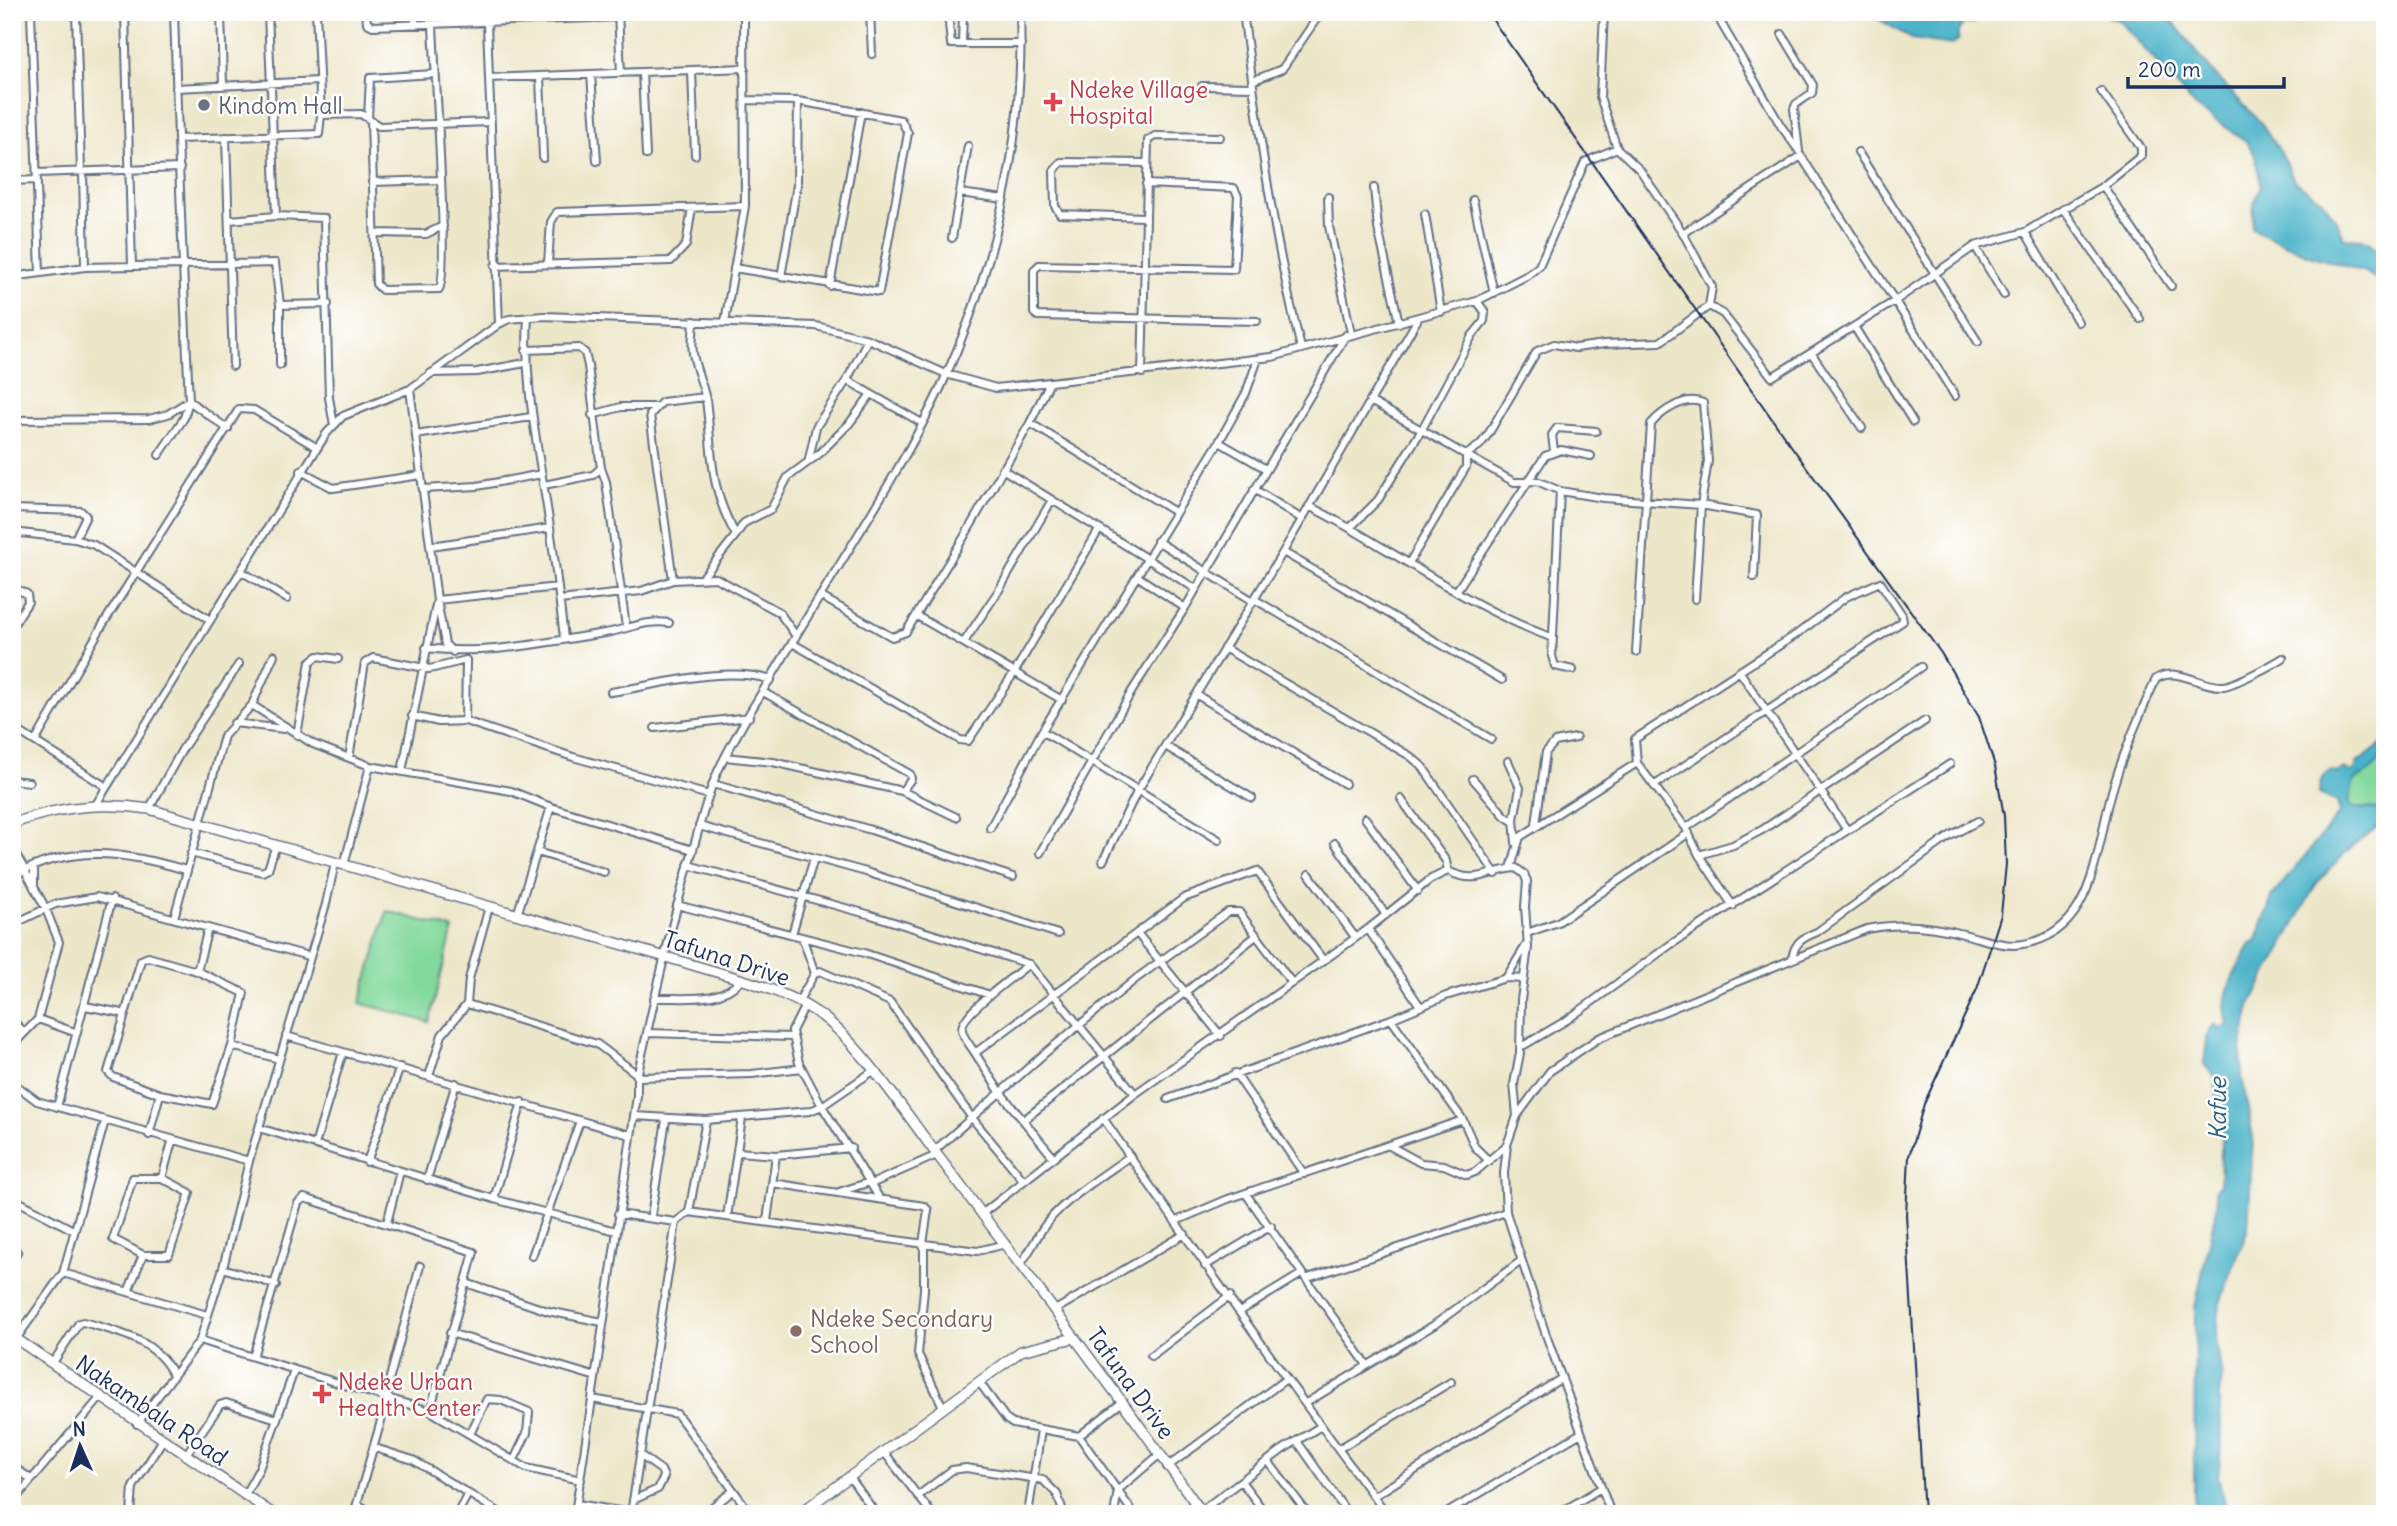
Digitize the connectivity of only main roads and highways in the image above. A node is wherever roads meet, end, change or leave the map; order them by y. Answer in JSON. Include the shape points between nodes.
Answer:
{"nodes":[{"id":1,"x":12,"y":824,"type":"edge"},
{"id":2,"x":14,"y":1338,"type":"edge"},
{"id":3,"x":1074,"y":1338,"type":"junction"},
{"id":4,"x":1202,"y":1512,"type":"edge"},
{"id":5,"x":272,"y":1514,"type":"edge"},
{"id":6,"x":799,"y":1514,"type":"edge"}],
"edges":[{"from":1,"to":3,"type":"main road","name":"Tafuna Drive","via":[[95,806],[149,809],[741,980],[801,1004],[832,1025],[873,1071]]},
{"from":2,"to":5,"type":"main road","name":"Nakambala Road"},
{"from":3,"to":4,"type":"main road","name":"Tafuna Drive"},
{"from":3,"to":6,"type":"main road","via":[[1021,1351]]}]}
